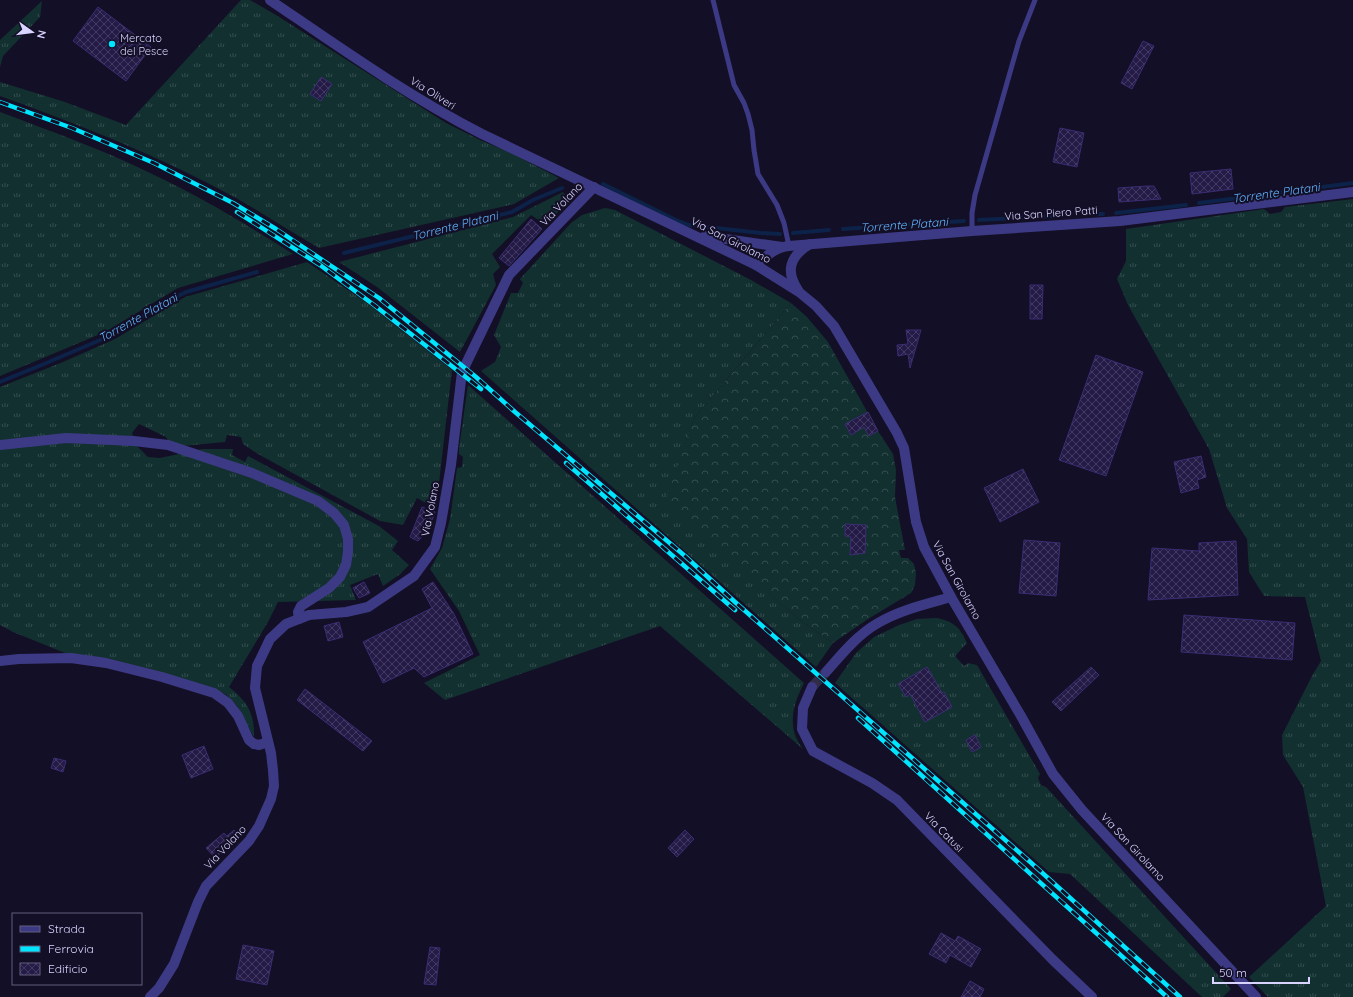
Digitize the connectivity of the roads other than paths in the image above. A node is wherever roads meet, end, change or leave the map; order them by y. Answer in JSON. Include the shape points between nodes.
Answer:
{"nodes":[{"id":1,"x":270,"y":0,"type":"edge"},
{"id":2,"x":713,"y":0,"type":"edge"},
{"id":3,"x":1035,"y":0,"type":"edge"},
{"id":4,"x":594,"y":187,"type":"junction"},
{"id":5,"x":1353,"y":192,"type":"edge"},
{"id":6,"x":972,"y":231,"type":"junction"},
{"id":7,"x":694,"y":235,"type":"junction"},
{"id":8,"x":811,"y":244,"type":"junction"},
{"id":9,"x":785,"y":246,"type":"junction"},
{"id":10,"x":756,"y":265,"type":"junction"},
{"id":11,"x":799,"y":292,"type":"junction"},
{"id":12,"x":0,"y":445,"type":"edge"},
{"id":13,"x":951,"y":597,"type":"junction"},
{"id":14,"x":299,"y":619,"type":"junction"},
{"id":15,"x":0,"y":661,"type":"edge"},
{"id":16,"x":826,"y":672,"type":"tunnel mouth"},
{"id":17,"x":812,"y":687,"type":"tunnel mouth"},
{"id":18,"x":268,"y":742,"type":"junction"},
{"id":19,"x":150,"y":997,"type":"edge"},
{"id":20,"x":1092,"y":997,"type":"edge"},
{"id":21,"x":1256,"y":997,"type":"edge"}],
"edges":[{"from":1,"to":4,"type":"street","name":"Via Oliveri","via":[[375,71],[450,117]]},
{"from":2,"to":9,"type":"lane","via":[[734,85],[748,114],[758,174],[777,205],[784,223]]},
{"from":3,"to":6,"type":"lane","via":[[1019,41],[975,195]]},
{"from":4,"to":7,"type":"street","name":"Via San Girolamo"},
{"from":4,"to":14,"type":"street","name":"Via Volano","via":[[509,275],[462,372],[451,465],[441,523],[431,552],[414,576],[368,607],[309,615]]},
{"from":5,"to":6,"type":"street","name":"Via San Piero Patti","via":[[1120,221]]},
{"from":6,"to":8,"type":"street","name":"Via San Piero Patti"},
{"from":7,"to":9,"type":"street"},
{"from":7,"to":10,"type":"street","name":"Via San Girolamo"},
{"from":8,"to":9,"type":"street","name":"Via San Piero Patti"},
{"from":8,"to":11,"type":"street","via":[[795,256],[791,265],[790,274]]},
{"from":9,"to":10,"type":"street","name":"Via San Piero Patti","via":[[768,254]]},
{"from":10,"to":11,"type":"street","name":"Via San Girolamo"},
{"from":11,"to":13,"type":"street","name":"Via San Girolamo","via":[[834,326],[898,432],[904,448],[916,522],[924,547]]},
{"from":12,"to":14,"type":"street","via":[[66,438],[168,444],[252,473],[318,501],[334,513],[344,525],[348,539],[346,565],[340,577],[329,588],[301,606],[298,612]]},
{"from":13,"to":16,"type":"street","via":[[907,610],[878,623],[854,641]]},
{"from":13,"to":21,"type":"street","name":"Via San Girolamo","via":[[1053,774],[1082,810]]},
{"from":14,"to":18,"type":"street","name":"Via Volano","via":[[286,624],[270,639],[257,666],[255,688]]},
{"from":15,"to":18,"type":"street","via":[[19,658],[71,658],[106,663],[162,677],[214,693],[228,703],[238,716],[249,740],[260,745]]},
{"from":17,"to":20,"type":"street","name":"Via Catusi","via":[[803,708],[802,729],[814,751],[872,782],[897,800]]},
{"from":18,"to":19,"type":"street","name":"Via Volano","via":[[274,786],[267,812],[249,841],[206,886],[174,964]]}]}
